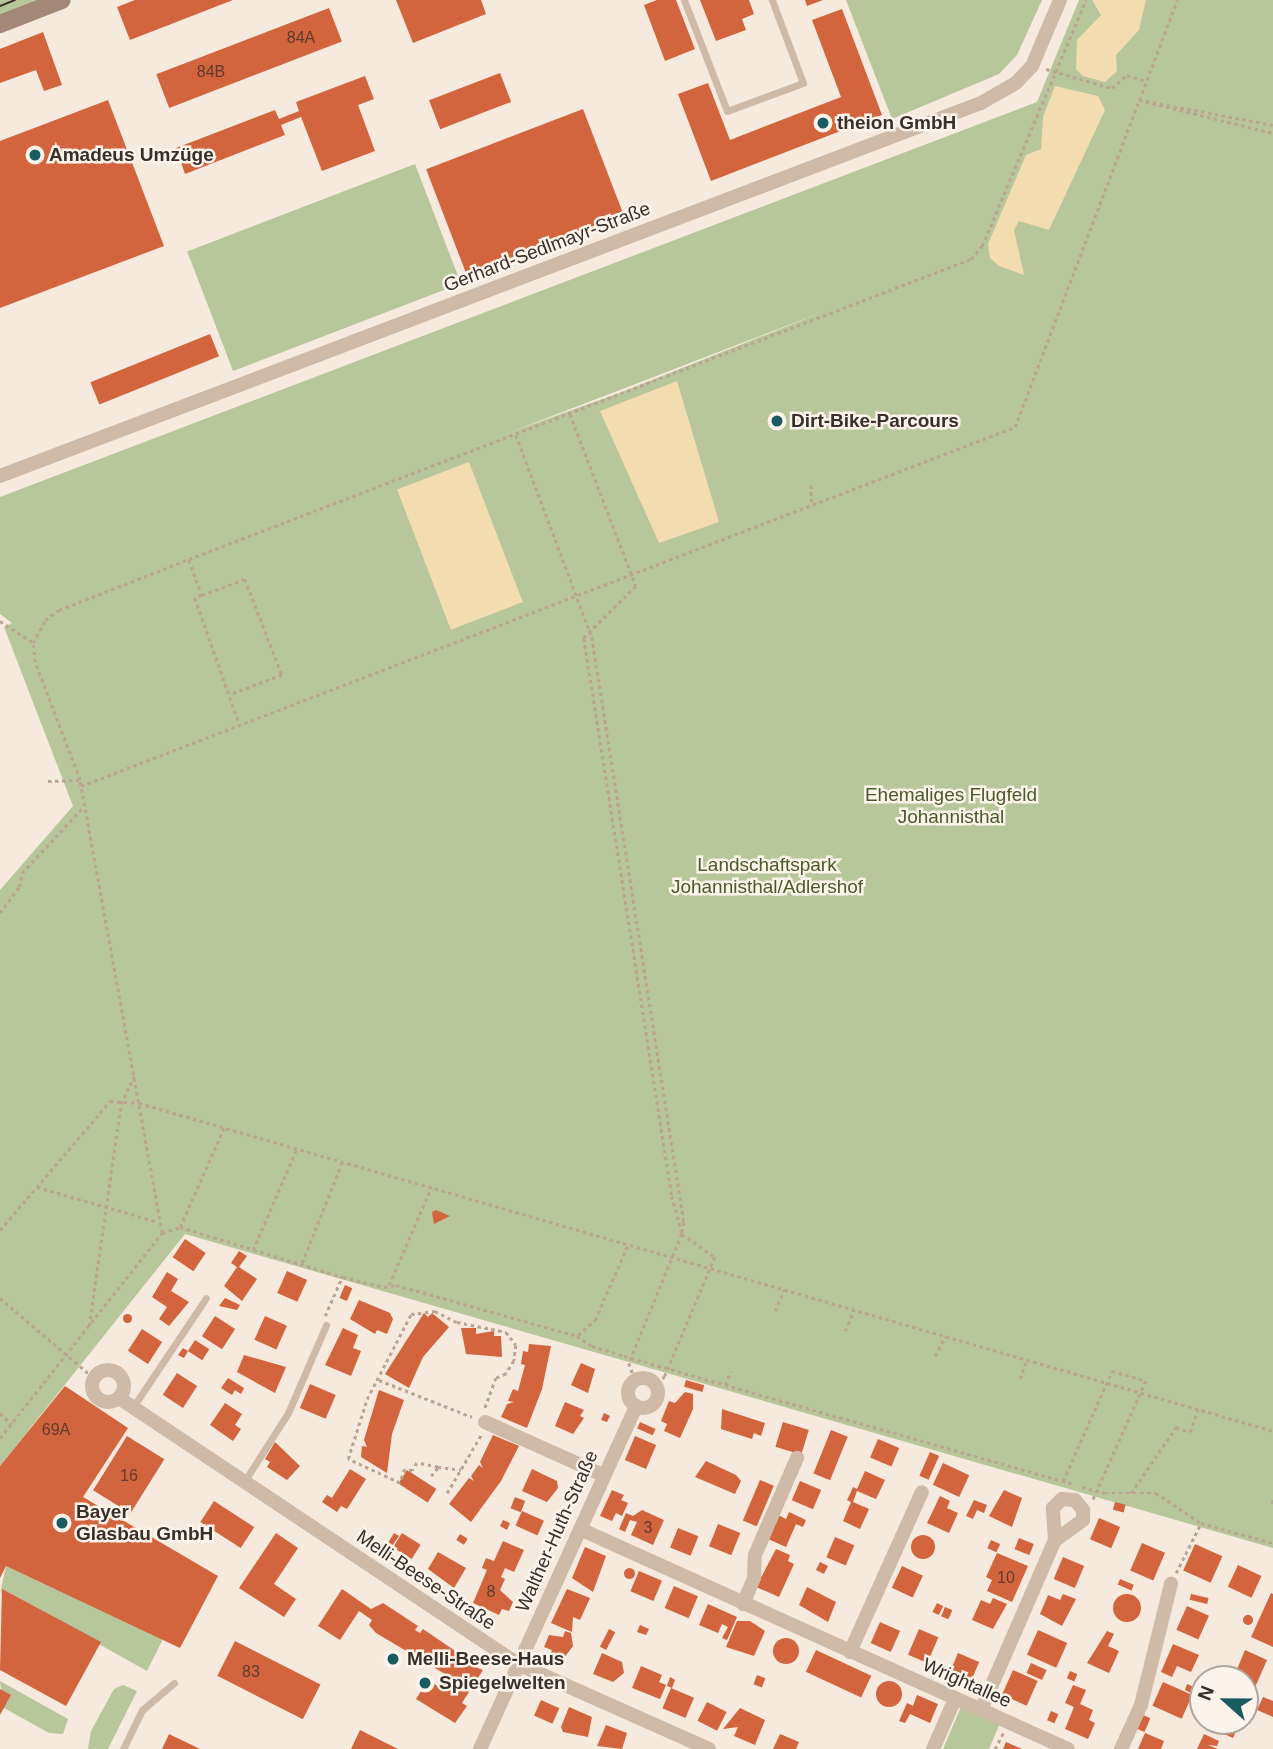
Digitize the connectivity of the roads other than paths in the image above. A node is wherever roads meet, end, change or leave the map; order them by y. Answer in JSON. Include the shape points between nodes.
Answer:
{"nodes":[{"id":1,"x":62,"y":0,"type":"edge"},
{"id":2,"x":684,"y":0,"type":"edge"},
{"id":3,"x":772,"y":0,"type":"edge"},
{"id":4,"x":1060,"y":0,"type":"edge"},
{"id":5,"x":0,"y":24,"type":"edge"},
{"id":6,"x":0,"y":476,"type":"edge"},
{"id":7,"x":206,"y":1298,"type":"dead end"},
{"id":8,"x":327,"y":1325,"type":"road end"},
{"id":9,"x":119,"y":1398,"type":"junction"},
{"id":10,"x":636,"y":1406,"type":"junction"},
{"id":11,"x":133,"y":1407,"type":"junction"},
{"id":12,"x":485,"y":1422,"type":"road end"},
{"id":13,"x":797,"y":1458,"type":"dead end"},
{"id":14,"x":603,"y":1475,"type":"junction"},
{"id":15,"x":243,"y":1482,"type":"junction"},
{"id":16,"x":922,"y":1492,"type":"dead end"},
{"id":17,"x":580,"y":1529,"type":"junction"},
{"id":18,"x":1055,"y":1540,"type":"dead end"},
{"id":19,"x":1171,"y":1584,"type":"road end"},
{"id":20,"x":743,"y":1604,"type":"junction"},
{"id":21,"x":850,"y":1652,"type":"junction"},
{"id":22,"x":517,"y":1664,"type":"junction"},
{"id":23,"x":174,"y":1683,"type":"dead end"},
{"id":24,"x":955,"y":1699,"type":"junction"},
{"id":25,"x":981,"y":1710,"type":"junction"},
{"id":26,"x":122,"y":1749,"type":"edge"},
{"id":27,"x":480,"y":1749,"type":"edge"},
{"id":28,"x":709,"y":1749,"type":"edge"},
{"id":29,"x":933,"y":1749,"type":"edge"},
{"id":30,"x":1068,"y":1749,"type":"edge"},
{"id":31,"x":1121,"y":1749,"type":"edge"}],
"edges":[{"from":1,"to":5,"type":"main road"},
{"from":2,"to":3,"type":"lane","via":[[727,111],[803,83]]},
{"from":4,"to":6,"type":"street","name":"Gerhard-Sedlmayr-Straße","via":[[1032,66],[1016,83],[981,103]]},
{"from":7,"to":11,"type":"lane"},
{"from":8,"to":15,"type":"lane","via":[[288,1413]]},
{"from":9,"to":9,"type":"street","name":"Melli-Beese-Straße","via":[[124,1386],[120,1374],[108,1369],[94,1378],[96,1397],[107,1402]]},
{"from":9,"to":11,"type":"street","name":"Melli-Beese-Straße"},
{"from":10,"to":10,"type":"street","name":"Walther-Huth-Straße","via":[[628,1394],[635,1380],[649,1379],[657,1386],[653,1404]]},
{"from":10,"to":14,"type":"street","name":"Walther-Huth-Straße"},
{"from":11,"to":15,"type":"street","name":"Melli-Beese-Straße"},
{"from":12,"to":14,"type":"street"},
{"from":13,"to":20,"type":"street","via":[[755,1555],[754,1578]]},
{"from":14,"to":17,"type":"street","name":"Walther-Huth-Straße"},
{"from":15,"to":22,"type":"street","name":"Melli-Beese-Straße"},
{"from":16,"to":21,"type":"street"},
{"from":17,"to":20,"type":"street","name":"Wrightallee"},
{"from":17,"to":22,"type":"street","name":"Walther-Huth-Straße"},
{"from":18,"to":25,"type":"street"},
{"from":19,"to":31,"type":"street","via":[[1140,1705]]},
{"from":20,"to":21,"type":"street","name":"Wrightallee"},
{"from":21,"to":24,"type":"street","name":"Wrightallee"},
{"from":22,"to":27,"type":"street","name":"Walther-Huth-Straße"},
{"from":22,"to":28,"type":"street","name":"Melli-Beese-Straße"},
{"from":23,"to":26,"type":"lane","via":[[142,1710]]},
{"from":24,"to":25,"type":"street","name":"Wrightallee"},
{"from":24,"to":29,"type":"street"},
{"from":25,"to":30,"type":"street","name":"Wrightallee"}]}
